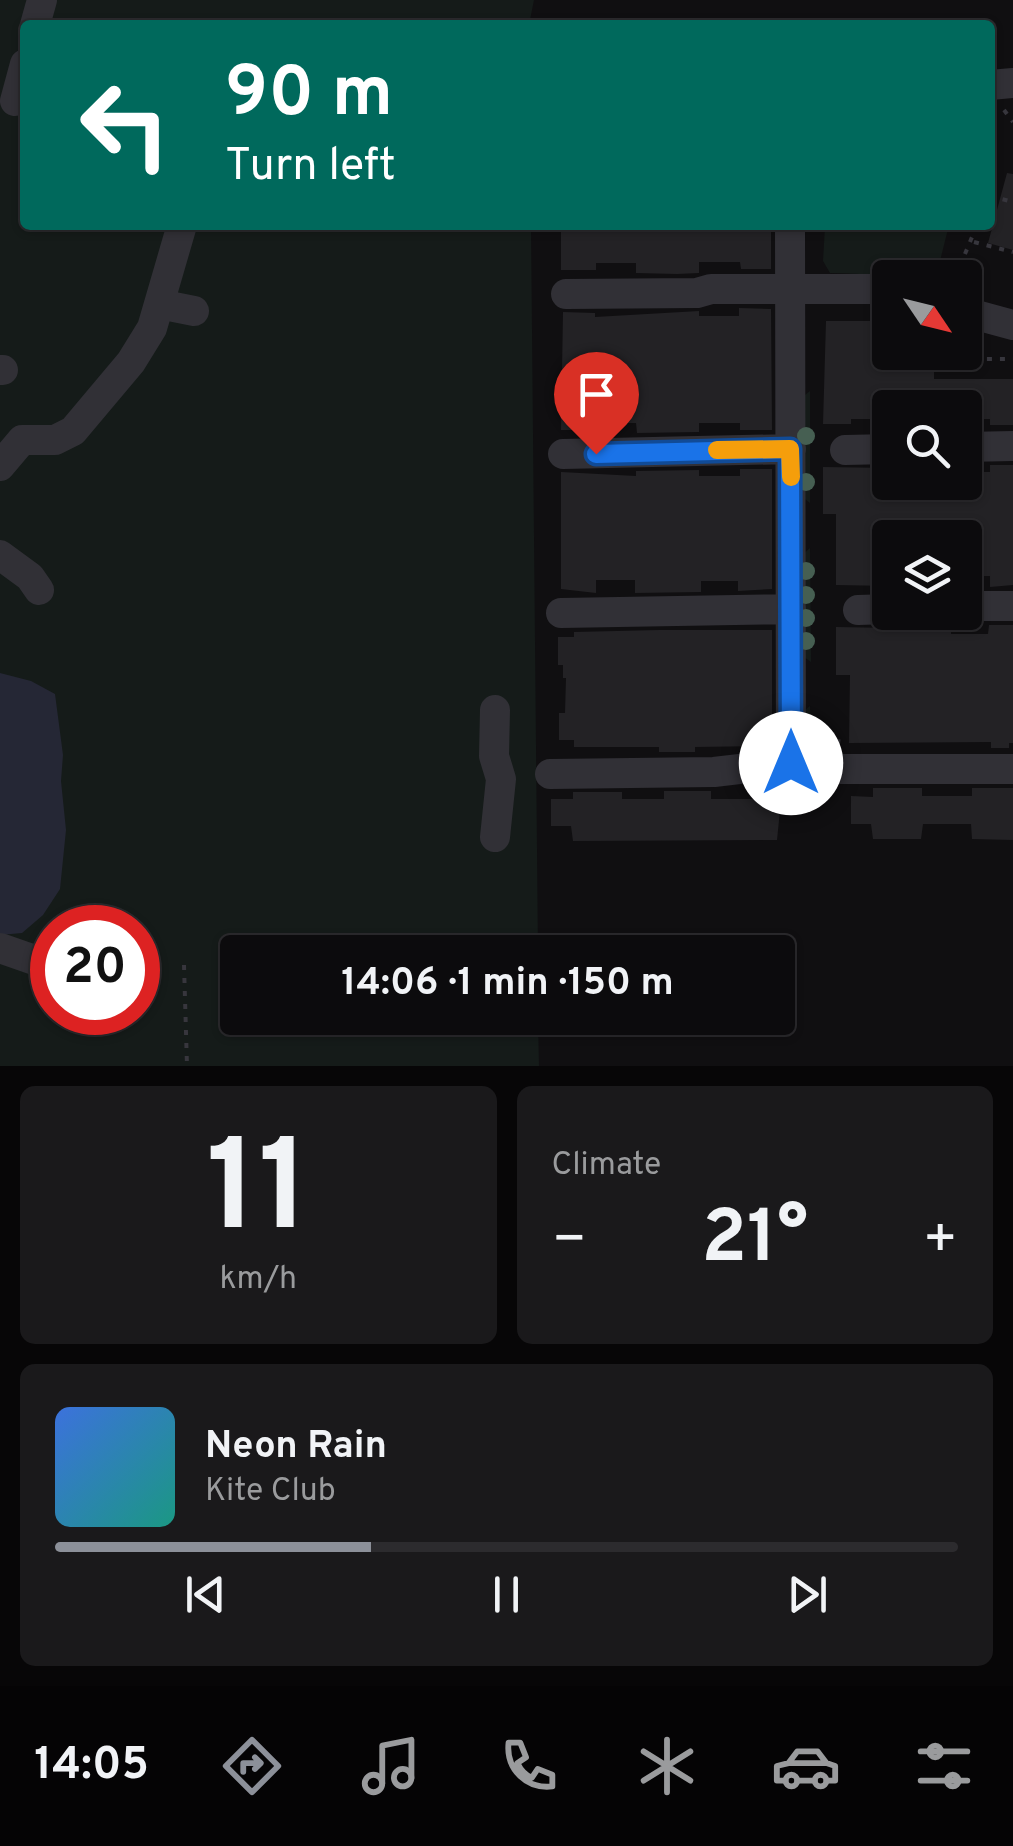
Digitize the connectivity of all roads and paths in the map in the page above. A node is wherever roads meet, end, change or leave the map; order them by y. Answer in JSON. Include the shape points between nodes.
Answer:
{"nodes":[{"id":1,"x":20,"y":82,"type":"edge"},
{"id":2,"x":15,"y":101,"type":"dead end"},
{"id":3,"x":181,"y":230,"type":"edge"},
{"id":4,"x":790,"y":230,"type":"edge"},
{"id":5,"x":976,"y":230,"type":"edge"},
{"id":6,"x":973,"y":242,"type":"junction"},
{"id":7,"x":1013,"y":252,"type":"edge"},
{"id":8,"x":964,"y":260,"type":"edge"},
{"id":9,"x":872,"y":289,"type":"edge"},
{"id":10,"x":791,"y":290,"type":"junction"},
{"id":11,"x":566,"y":294,"type":"dead end"},
{"id":12,"x":159,"y":304,"type":"junction"},
{"id":13,"x":194,"y":311,"type":"dead end"},
{"id":14,"x":982,"y":317,"type":"edge"},
{"id":15,"x":1013,"y":325,"type":"edge"},
{"id":16,"x":982,"y":359,"type":"edge"},
{"id":17,"x":1013,"y":359,"type":"edge"},
{"id":18,"x":982,"y":446,"type":"edge"},
{"id":19,"x":1013,"y":446,"type":"edge"},
{"id":20,"x":790,"y":449,"type":"junction"},
{"id":21,"x":845,"y":450,"type":"dead end"},
{"id":22,"x":872,"y":450,"type":"edge"},
{"id":23,"x":564,"y":454,"type":"dead end"},
{"id":24,"x":0,"y":466,"type":"edge"},
{"id":25,"x":0,"y":555,"type":"edge"},
{"id":26,"x":40,"y":590,"type":"dead end"},
{"id":27,"x":982,"y":606,"type":"edge"},
{"id":28,"x":1013,"y":606,"type":"edge"},
{"id":29,"x":791,"y":609,"type":"junction"},
{"id":30,"x":858,"y":610,"type":"dead end"},
{"id":31,"x":872,"y":610,"type":"edge"},
{"id":32,"x":561,"y":613,"type":"dead end"},
{"id":33,"x":495,"y":710,"type":"dead end"},
{"id":34,"x":791,"y":763,"type":"junction"},
{"id":35,"x":1013,"y":770,"type":"edge"},
{"id":36,"x":550,"y":774,"type":"dead end"},
{"id":37,"x":495,"y":837,"type":"dead end"},
{"id":38,"x":0,"y":948,"type":"edge"},
{"id":39,"x":30,"y":959,"type":"edge"},
{"id":40,"x":184,"y":964,"type":"dead end"},
{"id":41,"x":187,"y":1066,"type":"edge"}],
"edges":[{"from":1,"to":2,"type":"lane"},
{"from":3,"to":12,"type":"lane"},
{"from":4,"to":10,"type":"lane"},
{"from":5,"to":6,"type":"path"},
{"from":6,"to":7,"type":"path"},
{"from":6,"to":8,"type":"path"},
{"from":9,"to":10,"type":"lane"},
{"from":10,"to":11,"type":"lane"},
{"from":10,"to":20,"type":"lane"},
{"from":12,"to":13,"type":"lane"},
{"from":12,"to":24,"type":"lane","via":[[147,339],[88,417],[61,438],[22,440]]},
{"from":14,"to":15,"type":"lane"},
{"from":16,"to":17,"type":"path"},
{"from":18,"to":19,"type":"lane"},
{"from":20,"to":23,"type":"lane"},
{"from":20,"to":29,"type":"lane"},
{"from":21,"to":22,"type":"lane"},
{"from":25,"to":26,"type":"lane"},
{"from":27,"to":28,"type":"lane"},
{"from":29,"to":32,"type":"lane"},
{"from":29,"to":34,"type":"lane"},
{"from":30,"to":31,"type":"lane"},
{"from":33,"to":37,"type":"lane","via":[[501,779]]},
{"from":34,"to":35,"type":"lane"},
{"from":34,"to":36,"type":"lane","via":[[709,772]]},
{"from":38,"to":39,"type":"lane"},
{"from":40,"to":41,"type":"path"}]}
